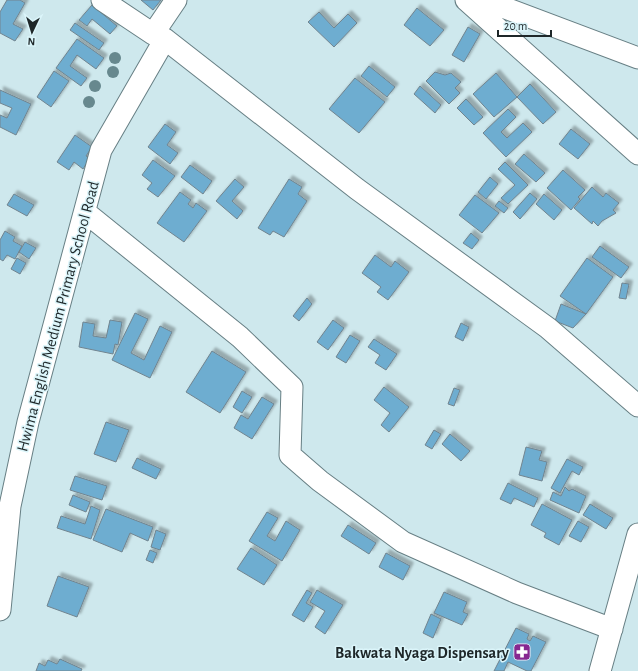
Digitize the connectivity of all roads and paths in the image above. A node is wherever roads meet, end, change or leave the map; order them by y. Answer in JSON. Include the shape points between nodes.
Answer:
{"nodes":[{"id":1,"x":102,"y":0,"type":"edge"},
{"id":2,"x":176,"y":0,"type":"edge"},
{"id":3,"x":466,"y":0,"type":"edge"},
{"id":4,"x":484,"y":0,"type":"edge"},
{"id":5,"x":159,"y":36,"type":"junction"},
{"id":6,"x":638,"y":58,"type":"edge"},
{"id":7,"x":638,"y":154,"type":"edge"},
{"id":8,"x":85,"y":212,"type":"junction"},
{"id":9,"x":638,"y":406,"type":"edge"},
{"id":10,"x":638,"y":534,"type":"edge"},
{"id":11,"x":0,"y":610,"type":"edge"},
{"id":12,"x":612,"y":629,"type":"junction"},
{"id":13,"x":600,"y":671,"type":"edge"}],
"edges":[{"from":1,"to":5,"type":"street"},
{"from":2,"to":5,"type":"street","name":"Hwima English Medium Primary School Road"},
{"from":3,"to":7,"type":"street"},
{"from":4,"to":6,"type":"street"},
{"from":5,"to":8,"type":"street","name":"Hwima English Medium Primary School Road","via":[[101,150]]},
{"from":5,"to":9,"type":"street","via":[[357,189],[548,328]]},
{"from":8,"to":11,"type":"street","name":"Hwima English Medium Primary School Road","via":[[28,422],[10,506]]},
{"from":8,"to":12,"type":"street","via":[[240,337],[292,388],[290,454],[320,481],[403,542],[517,592]]},
{"from":10,"to":12,"type":"street"},
{"from":12,"to":13,"type":"street"}]}
